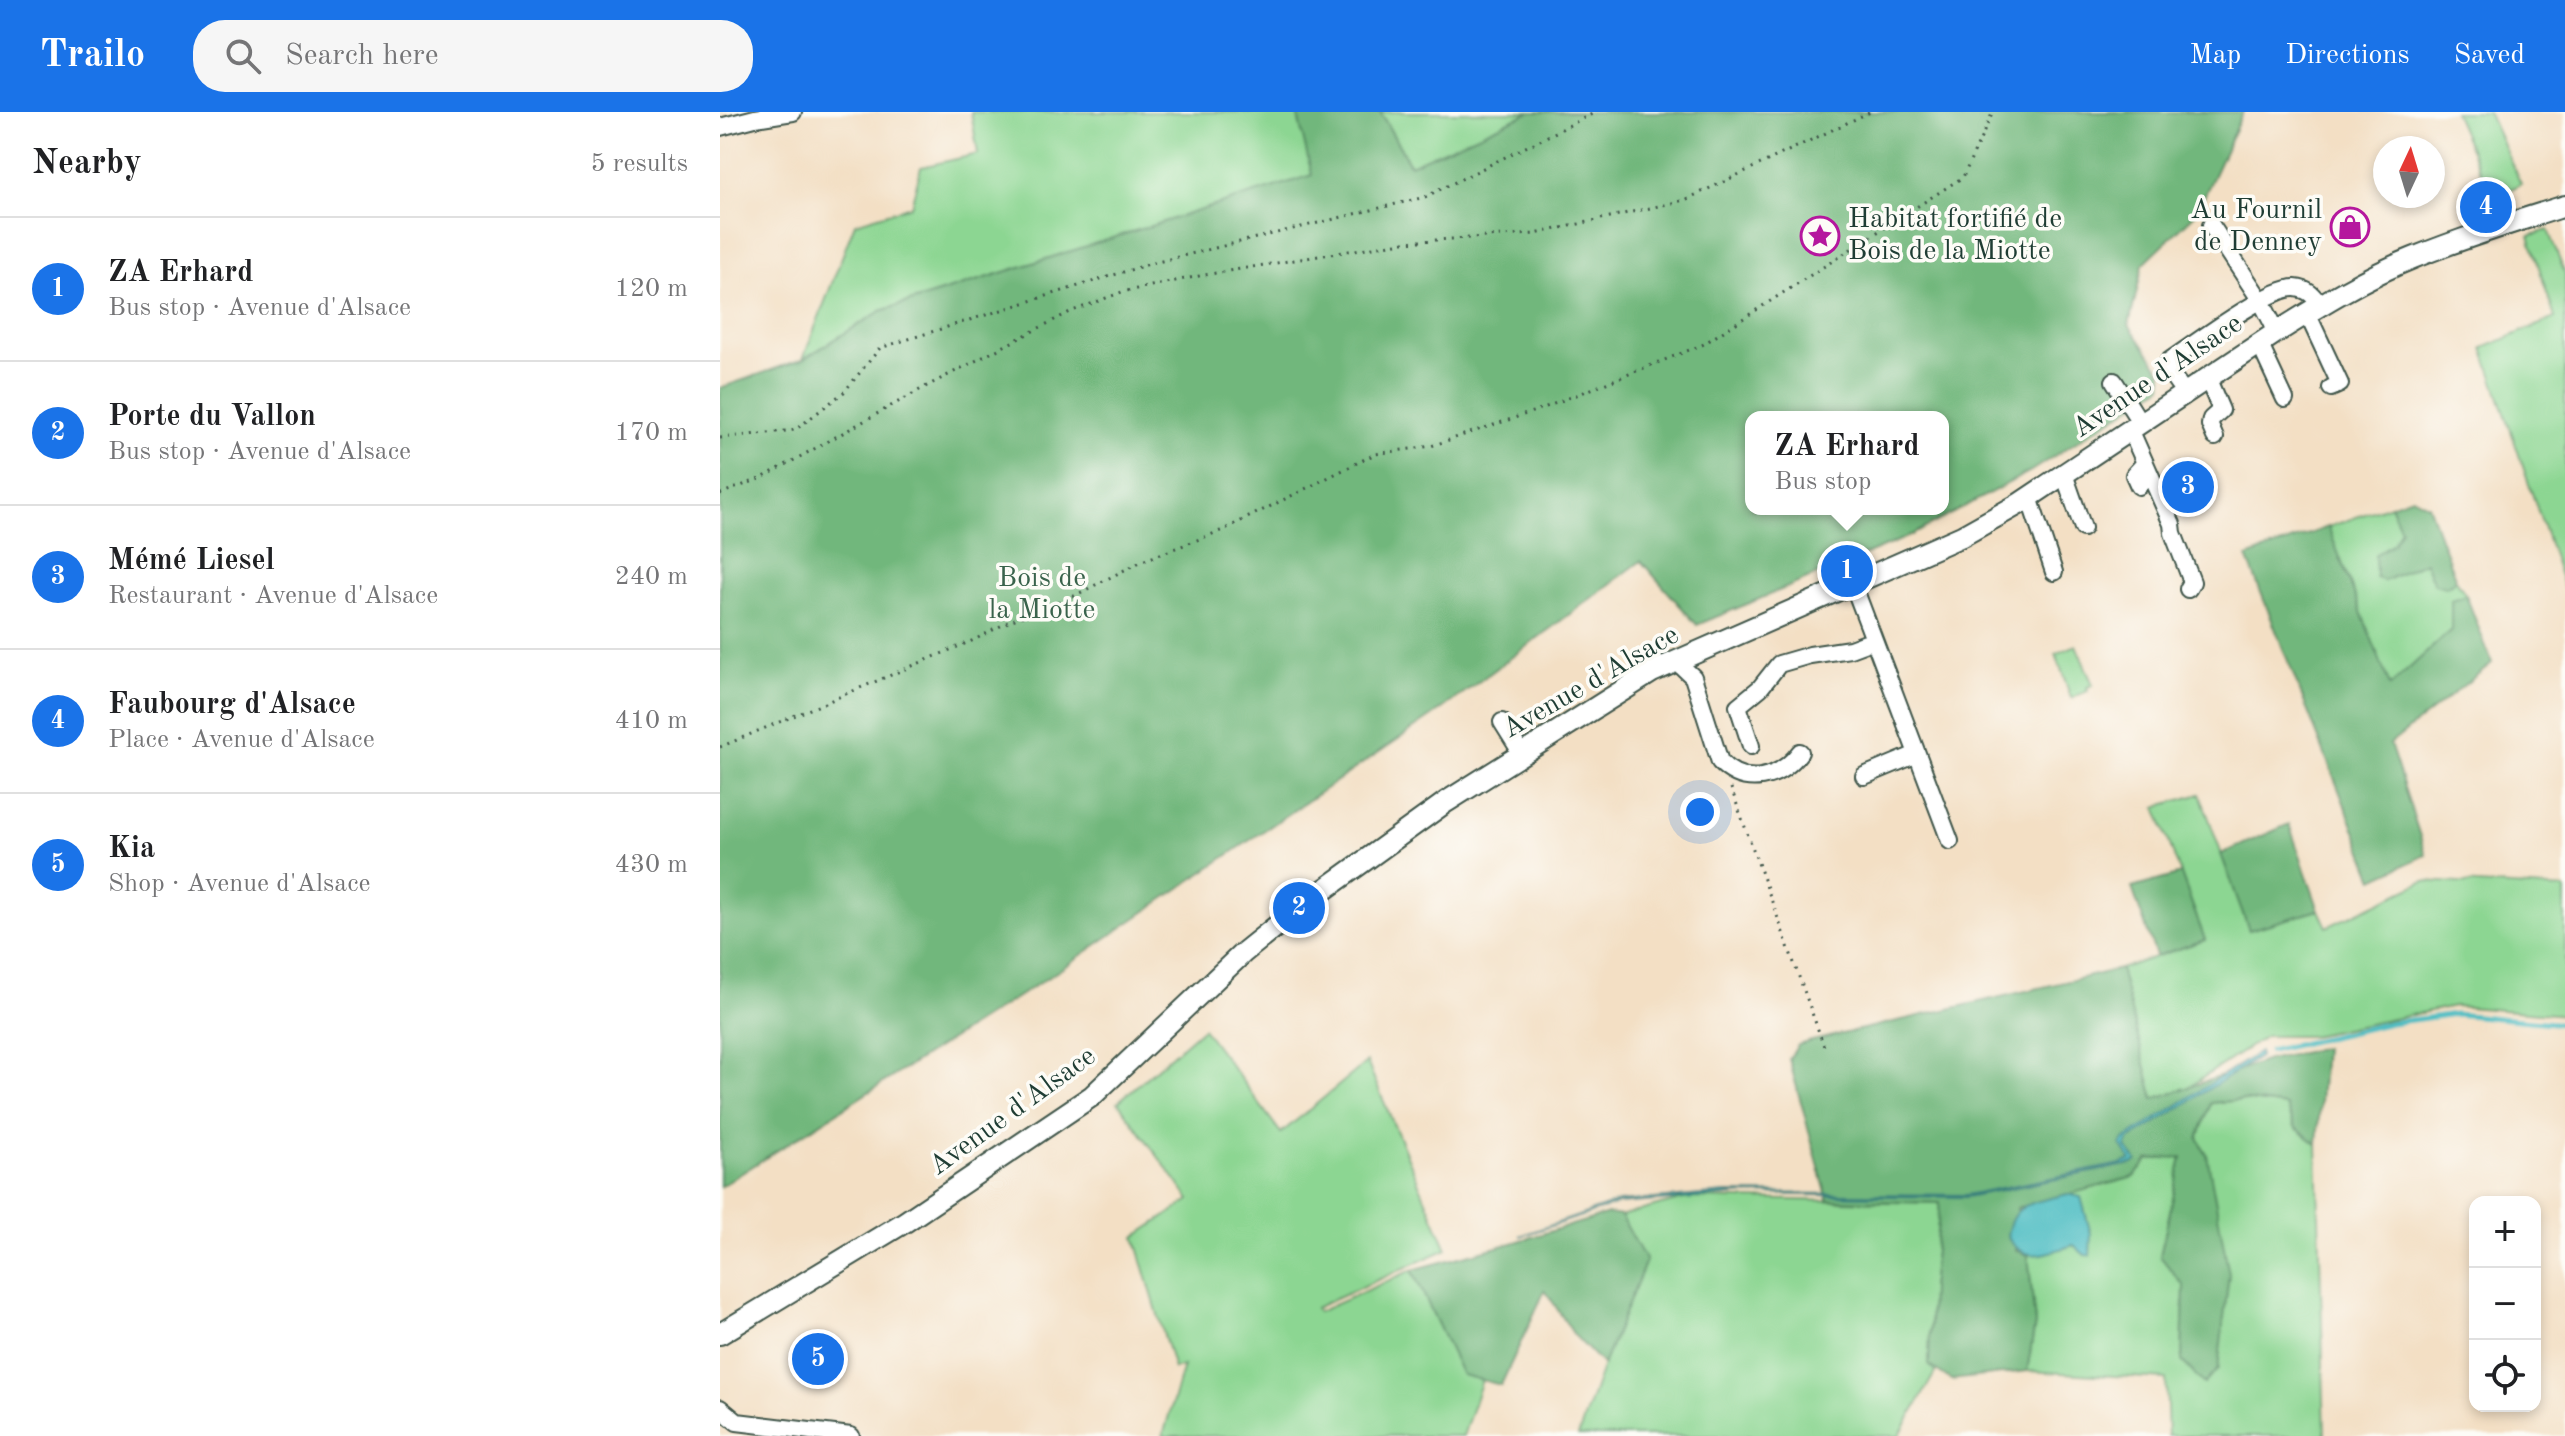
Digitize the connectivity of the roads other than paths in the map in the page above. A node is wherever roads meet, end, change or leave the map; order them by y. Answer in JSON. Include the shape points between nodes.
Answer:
{"nodes":[{"id":1,"x":793,"y":112,"type":"edge"},
{"id":2,"x":720,"y":127,"type":"edge"},
{"id":3,"x":2565,"y":206,"type":"edge"},
{"id":4,"x":2211,"y":225,"type":"dead end"},
{"id":5,"x":2261,"y":301,"type":"junction"},
{"id":6,"x":2314,"y":309,"type":"junction"},
{"id":7,"x":2277,"y":332,"type":"junction"},
{"id":8,"x":2259,"y":343,"type":"junction"},
{"id":9,"x":2207,"y":377,"type":"junction"},
{"id":10,"x":2114,"y":381,"type":"dead end"},
{"id":11,"x":2331,"y":388,"type":"dead end"},
{"id":12,"x":2184,"y":392,"type":"junction"},
{"id":13,"x":2285,"y":399,"type":"dead end"},
{"id":14,"x":2135,"y":425,"type":"junction"},
{"id":15,"x":2215,"y":437,"type":"dead end"},
{"id":16,"x":2145,"y":463,"type":"junction"},
{"id":17,"x":2064,"y":474,"type":"junction"},
{"id":18,"x":2139,"y":486,"type":"dead end"},
{"id":19,"x":2029,"y":497,"type":"junction"},
{"id":20,"x":2083,"y":528,"type":"dead end"},
{"id":21,"x":2054,"y":572,"type":"dead end"},
{"id":22,"x":1853,"y":584,"type":"junction"},
{"id":23,"x":2188,"y":589,"type":"dead end"},
{"id":24,"x":1874,"y":640,"type":"junction"},
{"id":25,"x":1676,"y":661,"type":"junction"},
{"id":26,"x":1502,"y":722,"type":"dead end"},
{"id":27,"x":1751,"y":746,"type":"dead end"},
{"id":28,"x":1800,"y":752,"type":"dead end"},
{"id":29,"x":1522,"y":754,"type":"junction"},
{"id":30,"x":1917,"y":754,"type":"junction"},
{"id":31,"x":1864,"y":776,"type":"dead end"},
{"id":32,"x":1950,"y":841,"type":"dead end"},
{"id":33,"x":720,"y":1334,"type":"edge"},
{"id":34,"x":720,"y":1408,"type":"edge"},
{"id":35,"x":851,"y":1436,"type":"edge"}],
"edges":[{"from":1,"to":2,"type":"street"},
{"from":3,"to":6,"type":"main road","name":"Avenue d'Alsace","via":[[2410,259]]},
{"from":4,"to":5,"type":"street"},
{"from":5,"to":6,"type":"street","via":[[2297,288],[2311,293]]},
{"from":5,"to":7,"type":"street"},
{"from":5,"to":12,"type":"street","via":[[2169,361],[2169,371]]},
{"from":6,"to":7,"type":"main road","name":"Avenue d'Alsace"},
{"from":6,"to":11,"type":"street","via":[[2340,384]]},
{"from":7,"to":8,"type":"main road","name":"Avenue d'Alsace"},
{"from":8,"to":9,"type":"main road","name":"Avenue d'Alsace"},
{"from":8,"to":13,"type":"street"},
{"from":9,"to":12,"type":"main road","name":"Avenue d'Alsace"},
{"from":9,"to":15,"type":"street","via":[[2221,410],[2211,419]]},
{"from":10,"to":14,"type":"street"},
{"from":12,"to":14,"type":"main road","name":"Avenue d'Alsace"},
{"from":14,"to":16,"type":"street"},
{"from":14,"to":17,"type":"main road","name":"Avenue d'Alsace"},
{"from":16,"to":18,"type":"street","via":[[2134,475]]},
{"from":16,"to":23,"type":"street","via":[[2192,582]]},
{"from":17,"to":19,"type":"main road","name":"Avenue d'Alsace"},
{"from":17,"to":20,"type":"street"},
{"from":19,"to":21,"type":"street"},
{"from":19,"to":22,"type":"main road","name":"Avenue d'Alsace","via":[[1962,536]]},
{"from":22,"to":24,"type":"street"},
{"from":22,"to":25,"type":"main road","name":"Avenue d'Alsace"},
{"from":24,"to":27,"type":"street","via":[[1779,664],[1738,706]]},
{"from":24,"to":30,"type":"street"},
{"from":25,"to":28,"type":"street","via":[[1693,677],[1720,762],[1727,769],[1759,779],[1791,763]]},
{"from":25,"to":29,"type":"main road","name":"Avenue d'Alsace"},
{"from":26,"to":29,"type":"street"},
{"from":29,"to":33,"type":"main road","name":"Avenue d'Alsace","via":[[1299,908],[1243,953],[1092,1096],[905,1222]]},
{"from":30,"to":31,"type":"street"},
{"from":30,"to":32,"type":"street"},
{"from":34,"to":35,"type":"street","via":[[737,1422]]}]}
